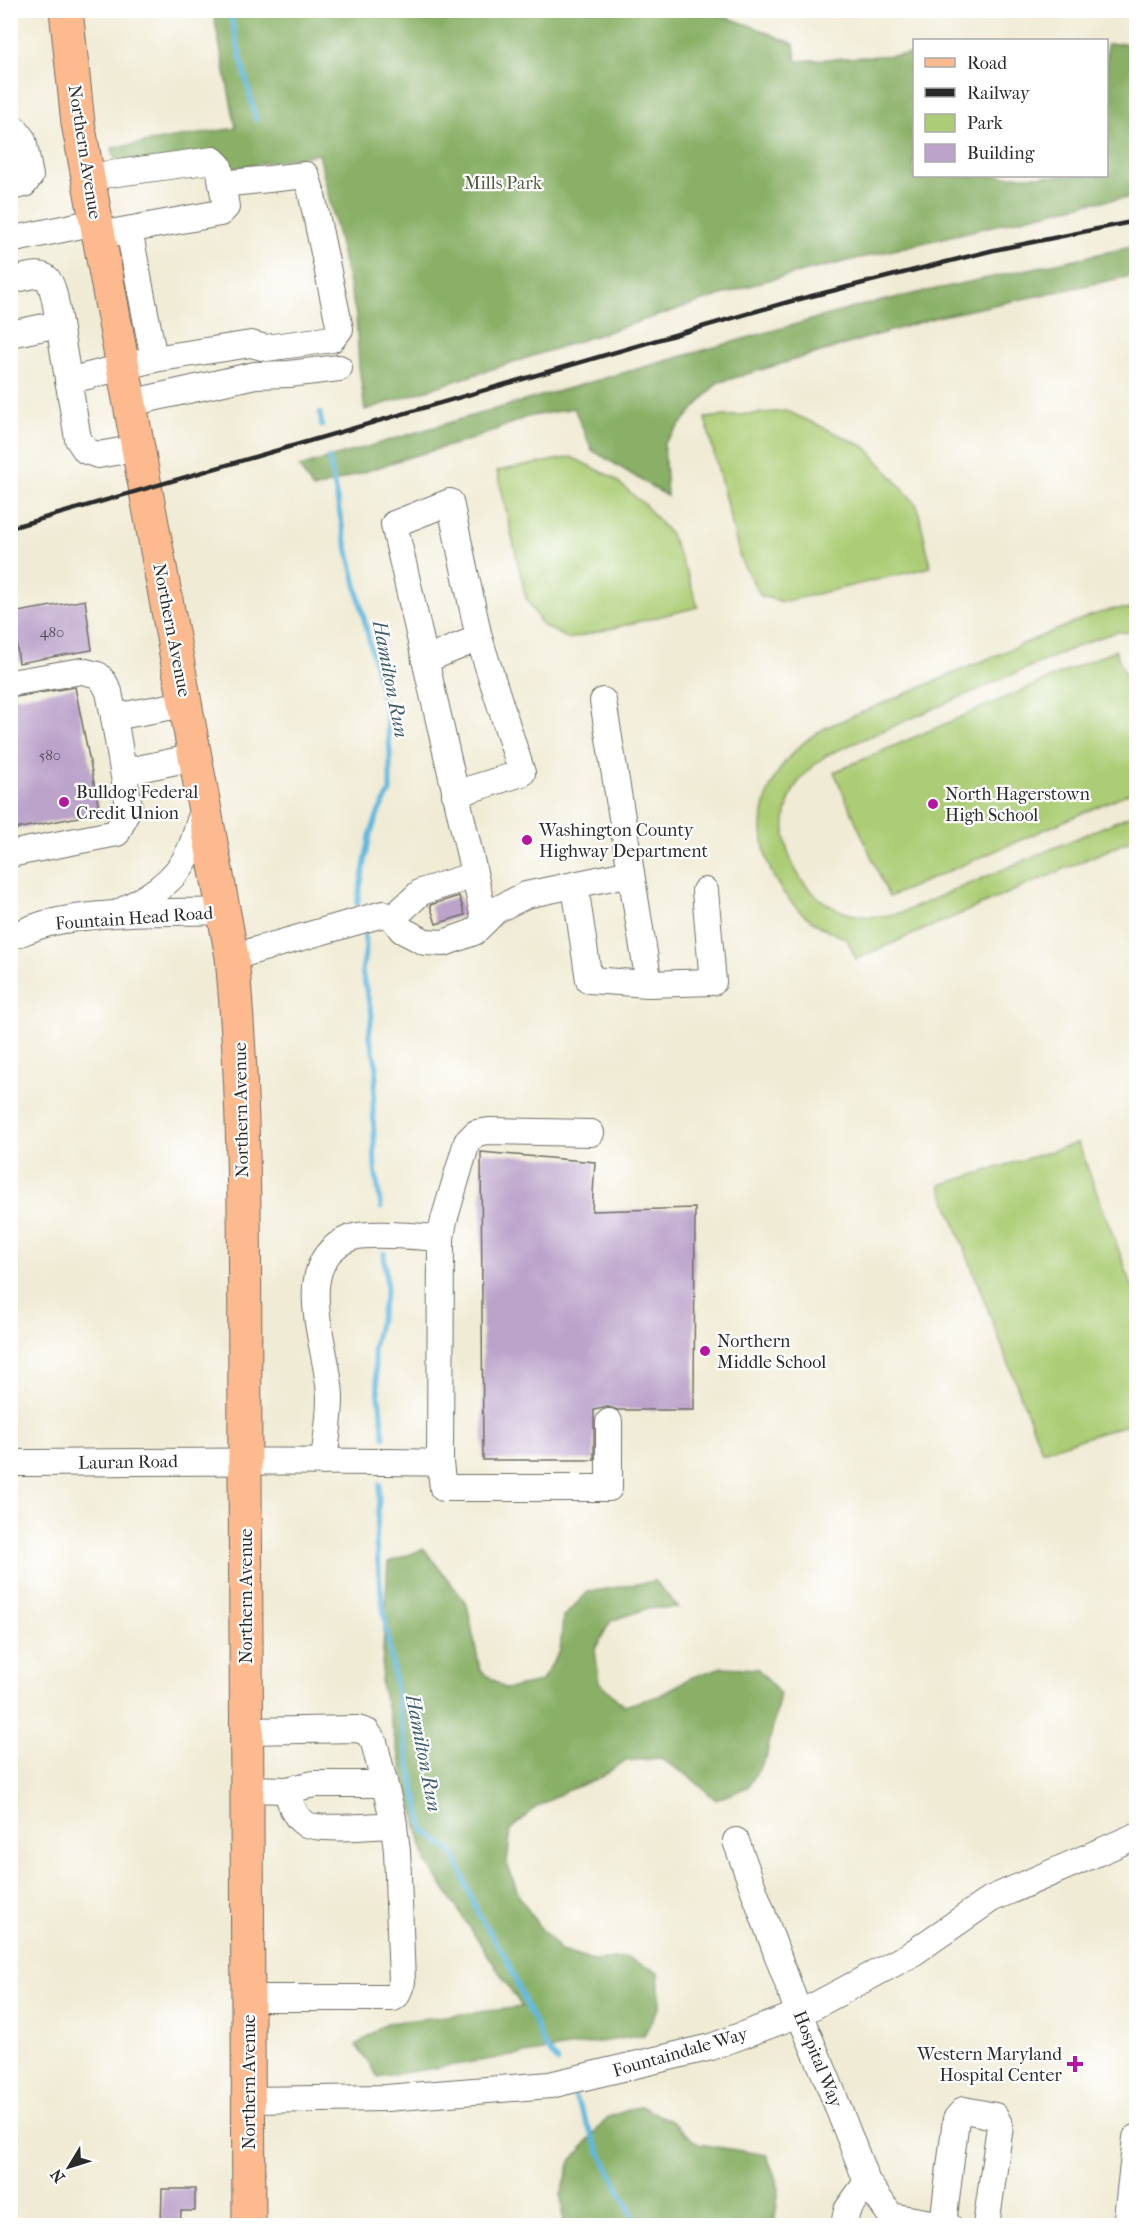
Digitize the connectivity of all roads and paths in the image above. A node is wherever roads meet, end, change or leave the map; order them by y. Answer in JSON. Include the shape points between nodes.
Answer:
{"nodes":[{"id":1,"x":66,"y":10,"type":"edge"},
{"id":2,"x":10,"y":129,"type":"edge"},
{"id":3,"x":88,"y":177,"type":"junction"},
{"id":4,"x":222,"y":184,"type":"junction"},
{"id":5,"x":10,"y":187,"type":"edge"},
{"id":6,"x":108,"y":229,"type":"junction"},
{"id":7,"x":10,"y":240,"type":"edge"},
{"id":8,"x":10,"y":281,"type":"edge"},
{"id":9,"x":59,"y":324,"type":"junction"},
{"id":10,"x":10,"y":334,"type":"edge"},
{"id":11,"x":154,"y":359,"type":"junction"},
{"id":12,"x":123,"y":368,"type":"junction"},
{"id":13,"x":339,"y":368,"type":"dead end"},
{"id":14,"x":68,"y":381,"type":"junction"},
{"id":15,"x":130,"y":403,"type":"junction"},
{"id":16,"x":138,"y":448,"type":"junction"},
{"id":17,"x":478,"y":638,"type":"junction"},
{"id":18,"x":425,"y":660,"type":"junction"},
{"id":19,"x":10,"y":683,"type":"edge"},
{"id":20,"x":603,"y":701,"type":"dead end"},
{"id":21,"x":185,"y":704,"type":"junction"},
{"id":22,"x":114,"y":717,"type":"junction"},
{"id":23,"x":195,"y":757,"type":"junction"},
{"id":24,"x":124,"y":772,"type":"junction"},
{"id":25,"x":455,"y":794,"type":"junction"},
{"id":26,"x":204,"y":806,"type":"junction"},
{"id":27,"x":10,"y":854,"type":"edge"},
{"id":28,"x":631,"y":873,"type":"junction"},
{"id":29,"x":474,"y":875,"type":"junction"},
{"id":30,"x":575,"y":886,"type":"junction"},
{"id":31,"x":705,"y":891,"type":"dead end"},
{"id":32,"x":224,"y":911,"type":"junction"},
{"id":33,"x":116,"y":915,"type":"junction"},
{"id":34,"x":393,"y":918,"type":"junction"},
{"id":35,"x":485,"y":921,"type":"junction"},
{"id":36,"x":10,"y":937,"type":"edge"},
{"id":37,"x":232,"y":957,"type":"junction"},
{"id":38,"x":649,"y":984,"type":"junction"},
{"id":39,"x":591,"y":1133,"type":"dead end"},
{"id":40,"x":441,"y":1238,"type":"junction"},
{"id":41,"x":609,"y":1422,"type":"dead end"},
{"id":42,"x":245,"y":1461,"type":"junction"},
{"id":43,"x":324,"y":1462,"type":"junction"},
{"id":44,"x":10,"y":1463,"type":"edge"},
{"id":45,"x":440,"y":1463,"type":"junction"},
{"id":46,"x":246,"y":1731,"type":"junction"},
{"id":47,"x":384,"y":1784,"type":"junction"},
{"id":48,"x":247,"y":1789,"type":"junction"},
{"id":49,"x":287,"y":1790,"type":"junction"},
{"id":50,"x":394,"y":1825,"type":"junction"},
{"id":51,"x":1137,"y":1836,"type":"edge"},
{"id":52,"x":736,"y":1841,"type":"dead end"},
{"id":53,"x":248,"y":1998,"type":"junction"},
{"id":54,"x":799,"y":2014,"type":"junction"},
{"id":55,"x":249,"y":2100,"type":"junction"},
{"id":56,"x":1137,"y":2138,"type":"edge"},
{"id":57,"x":867,"y":2182,"type":"junction"},
{"id":58,"x":891,"y":2221,"type":"edge"},
{"id":59,"x":941,"y":2225,"type":"edge"},
{"id":60,"x":249,"y":2226,"type":"edge"},
{"id":61,"x":844,"y":2226,"type":"edge"},
{"id":62,"x":986,"y":2226,"type":"edge"},
{"id":63,"x":1126,"y":2226,"type":"edge"}],
"edges":[{"from":1,"to":3,"type":"main road","name":"Northern Avenue"},
{"from":2,"to":5,"type":"street","via":[[15,129],[23,140],[30,176],[24,184]]},
{"from":3,"to":4,"type":"street","via":[[213,160],[219,166]]},
{"from":3,"to":6,"type":"main road","name":"Northern Avenue"},
{"from":4,"to":6,"type":"street","via":[[226,207],[220,213]]},
{"from":4,"to":11,"type":"street","via":[[306,175],[340,329],[332,339],[266,348],[251,344]]},
{"from":6,"to":7,"type":"street"},
{"from":6,"to":11,"type":"street"},
{"from":6,"to":12,"type":"main road","name":"Northern Avenue"},
{"from":8,"to":9,"type":"street","via":[[45,277],[51,283]]},
{"from":9,"to":10,"type":"street"},
{"from":9,"to":14,"type":"street"},
{"from":11,"to":12,"type":"street"},
{"from":12,"to":14,"type":"street"},
{"from":12,"to":15,"type":"main road","name":"Northern Avenue"},
{"from":13,"to":15,"type":"street","via":[[255,375]]},
{"from":14,"to":16,"type":"street","via":[[78,439],[86,451],[98,455]]},
{"from":15,"to":16,"type":"main road","name":"Northern Avenue"},
{"from":16,"to":21,"type":"main road","name":"Northern Avenue"},
{"from":17,"to":18,"type":"street"},
{"from":17,"to":18,"type":"street","via":[[450,502],[394,524]]},
{"from":17,"to":25,"type":"street","via":[[522,773]]},
{"from":18,"to":25,"type":"street"},
{"from":19,"to":22,"type":"street","via":[[82,671],[98,675],[109,692]]},
{"from":20,"to":28,"type":"street"},
{"from":21,"to":22,"type":"street"},
{"from":21,"to":23,"type":"main road","name":"Northern Avenue"},
{"from":22,"to":24,"type":"street"},
{"from":23,"to":24,"type":"street"},
{"from":23,"to":26,"type":"main road","name":"Northern Avenue"},
{"from":24,"to":27,"type":"street","via":[[129,806],[117,833]]},
{"from":25,"to":29,"type":"street"},
{"from":26,"to":32,"type":"main road","name":"Northern Avenue"},
{"from":26,"to":33,"type":"street","via":[[189,853],[175,873],[154,893]]},
{"from":28,"to":30,"type":"street"},
{"from":28,"to":38,"type":"street"},
{"from":29,"to":34,"type":"street","via":[[421,892]]},
{"from":29,"to":35,"type":"street"},
{"from":30,"to":35,"type":"street","via":[[526,895],[496,910]]},
{"from":30,"to":38,"type":"street","via":[[589,980]]},
{"from":31,"to":38,"type":"street","via":[[713,982]]},
{"from":32,"to":33,"type":"street","name":"Fountain Head Road"},
{"from":32,"to":37,"type":"main road","name":"Northern Avenue"},
{"from":33,"to":36,"type":"street","name":"Fountain Head Road","via":[[49,923]]},
{"from":34,"to":35,"type":"street","via":[[402,930],[425,942],[444,943],[474,932]]},
{"from":34,"to":37,"type":"street","via":[[383,914],[372,916]]},
{"from":37,"to":42,"type":"main road","name":"Northern Avenue","via":[[242,1090]]},
{"from":39,"to":40,"type":"street","via":[[476,1133],[466,1143]]},
{"from":40,"to":43,"type":"street","via":[[364,1235],[337,1245],[326,1256],[315,1295],[330,1397]]},
{"from":40,"to":45,"type":"street"},
{"from":41,"to":45,"type":"street","via":[[609,1488],[443,1488]]},
{"from":42,"to":43,"type":"street","name":"Lauran Road"},
{"from":42,"to":44,"type":"street","name":"Lauran Road"},
{"from":42,"to":46,"type":"main road","name":"Northern Avenue"},
{"from":43,"to":45,"type":"street","name":"Lauran Road"},
{"from":46,"to":47,"type":"street","via":[[367,1732],[374,1742]]},
{"from":46,"to":48,"type":"main road","name":"Northern Avenue"},
{"from":47,"to":49,"type":"street","via":[[314,1785]]},
{"from":47,"to":50,"type":"street"},
{"from":48,"to":49,"type":"street"},
{"from":48,"to":53,"type":"main road","name":"Northern Avenue"},
{"from":49,"to":50,"type":"street","via":[[297,1816],[312,1827]]},
{"from":50,"to":53,"type":"street","via":[[402,1955],[402,1982],[397,1995],[385,1999]]},
{"from":51,"to":54,"type":"street","name":"Fountaindale Way","via":[[992,1899],[910,1955]]},
{"from":52,"to":54,"type":"street","name":"Hospital Way"},
{"from":53,"to":55,"type":"main road","name":"Northern Avenue"},
{"from":54,"to":55,"type":"street","name":"Fountaindale Way","via":[[711,2047],[550,2085],[386,2098]]},
{"from":54,"to":57,"type":"street","name":"Hospital Way"},
{"from":55,"to":60,"type":"main road","name":"Northern Avenue"},
{"from":56,"to":63,"type":"street"},
{"from":57,"to":58,"type":"street","name":"Hospital Way"},
{"from":57,"to":61,"type":"street","via":[[847,2210]]},
{"from":58,"to":59,"type":"street","name":"Hospital Way"},
{"from":59,"to":62,"type":"street","via":[[956,2119],[964,2110],[995,2116],[1000,2126]]}]}
